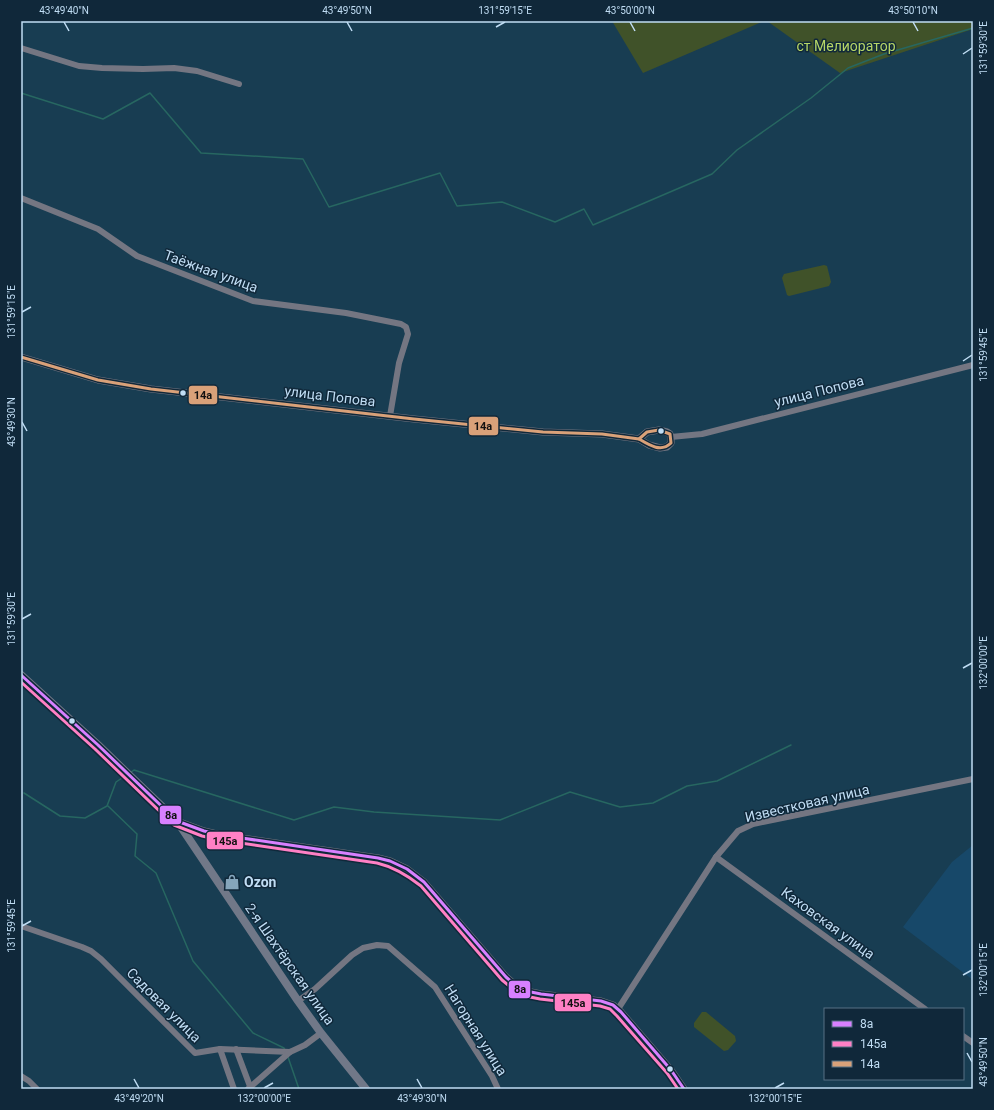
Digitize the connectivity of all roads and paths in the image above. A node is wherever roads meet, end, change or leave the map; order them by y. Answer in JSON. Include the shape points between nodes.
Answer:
{"nodes":[{"id":1,"x":21,"y":48,"type":"edge"},
{"id":2,"x":240,"y":84,"type":"dead end"},
{"id":3,"x":21,"y":198,"type":"edge"},
{"id":4,"x":21,"y":357,"type":"edge"},
{"id":5,"x":973,"y":364,"type":"edge"},
{"id":6,"x":390,"y":416,"type":"junction"},
{"id":7,"x":671,"y":437,"type":"junction"},
{"id":8,"x":639,"y":439,"type":"junction"},
{"id":9,"x":21,"y":675,"type":"edge"},
{"id":10,"x":973,"y":779,"type":"edge"},
{"id":11,"x":177,"y":821,"type":"junction"},
{"id":12,"x":716,"y":857,"type":"junction"},
{"id":13,"x":21,"y":926,"type":"edge"},
{"id":14,"x":298,"y":1001,"type":"junction"},
{"id":15,"x":924,"y":1008,"type":"edge"},
{"id":16,"x":618,"y":1009,"type":"junction"},
{"id":17,"x":321,"y":1033,"type":"junction"},
{"id":18,"x":964,"y":1037,"type":"edge"},
{"id":19,"x":973,"y":1043,"type":"edge"},
{"id":20,"x":220,"y":1049,"type":"junction"},
{"id":21,"x":236,"y":1050,"type":"junction"},
{"id":22,"x":290,"y":1052,"type":"junction"},
{"id":23,"x":21,"y":1076,"type":"edge"},
{"id":24,"x":249,"y":1088,"type":"edge"},
{"id":25,"x":37,"y":1089,"type":"edge"},
{"id":26,"x":234,"y":1089,"type":"edge"},
{"id":27,"x":366,"y":1089,"type":"edge"},
{"id":28,"x":498,"y":1089,"type":"edge"},
{"id":29,"x":684,"y":1089,"type":"edge"}],
"edges":[{"from":1,"to":2,"type":"street","via":[[79,66],[174,68],[197,71]]},
{"from":3,"to":6,"type":"street","name":"Таёжная улица","via":[[98,229],[136,256],[253,301],[402,324],[408,334],[399,363]]},
{"from":4,"to":6,"type":"street","name":"улица Попова","via":[[98,380],[151,389]]},
{"from":5,"to":7,"type":"street","name":"улица Попова","via":[[702,434]]},
{"from":6,"to":8,"type":"street","name":"улица Попова"},
{"from":7,"to":8,"type":"street","name":"улица Попова","via":[[667,432],[659,430],[647,432]]},
{"from":7,"to":8,"type":"street","name":"улица Попова","via":[[671,443],[664,448],[649,445]]},
{"from":9,"to":11,"type":"main road","name":"2-я Шахтёрская улица"},
{"from":10,"to":12,"type":"street","name":"Известковая улица","via":[[753,824],[738,831]]},
{"from":11,"to":14,"type":"main road","name":"2-я Шахтёрская улица"},
{"from":11,"to":16,"type":"street","via":[[221,835],[378,858],[399,865],[424,882],[518,988],[541,994],[607,1002]]},
{"from":12,"to":15,"type":"street","name":"Каховская улица"},
{"from":12,"to":16,"type":"street","name":"Известковая улица"},
{"from":13,"to":20,"type":"street","name":"Садовая улица","via":[[91,951],[195,1053]]},
{"from":14,"to":17,"type":"main road","name":"2-я Шахтёрская улица"},
{"from":14,"to":28,"type":"street","name":"Нагорная улица","via":[[363,948],[388,946],[435,987]]},
{"from":16,"to":29,"type":"street","via":[[671,1070]]},
{"from":17,"to":22,"type":"street","name":"Садовая улица"},
{"from":17,"to":27,"type":"main road","name":"2-я Шахтёрская улица"},
{"from":18,"to":19,"type":"street"},
{"from":20,"to":21,"type":"street","name":"Садовая улица"},
{"from":20,"to":26,"type":"street"},
{"from":21,"to":22,"type":"street","name":"Садовая улица"},
{"from":21,"to":24,"type":"street"},
{"from":22,"to":24,"type":"street"},
{"from":23,"to":25,"type":"street"}]}
